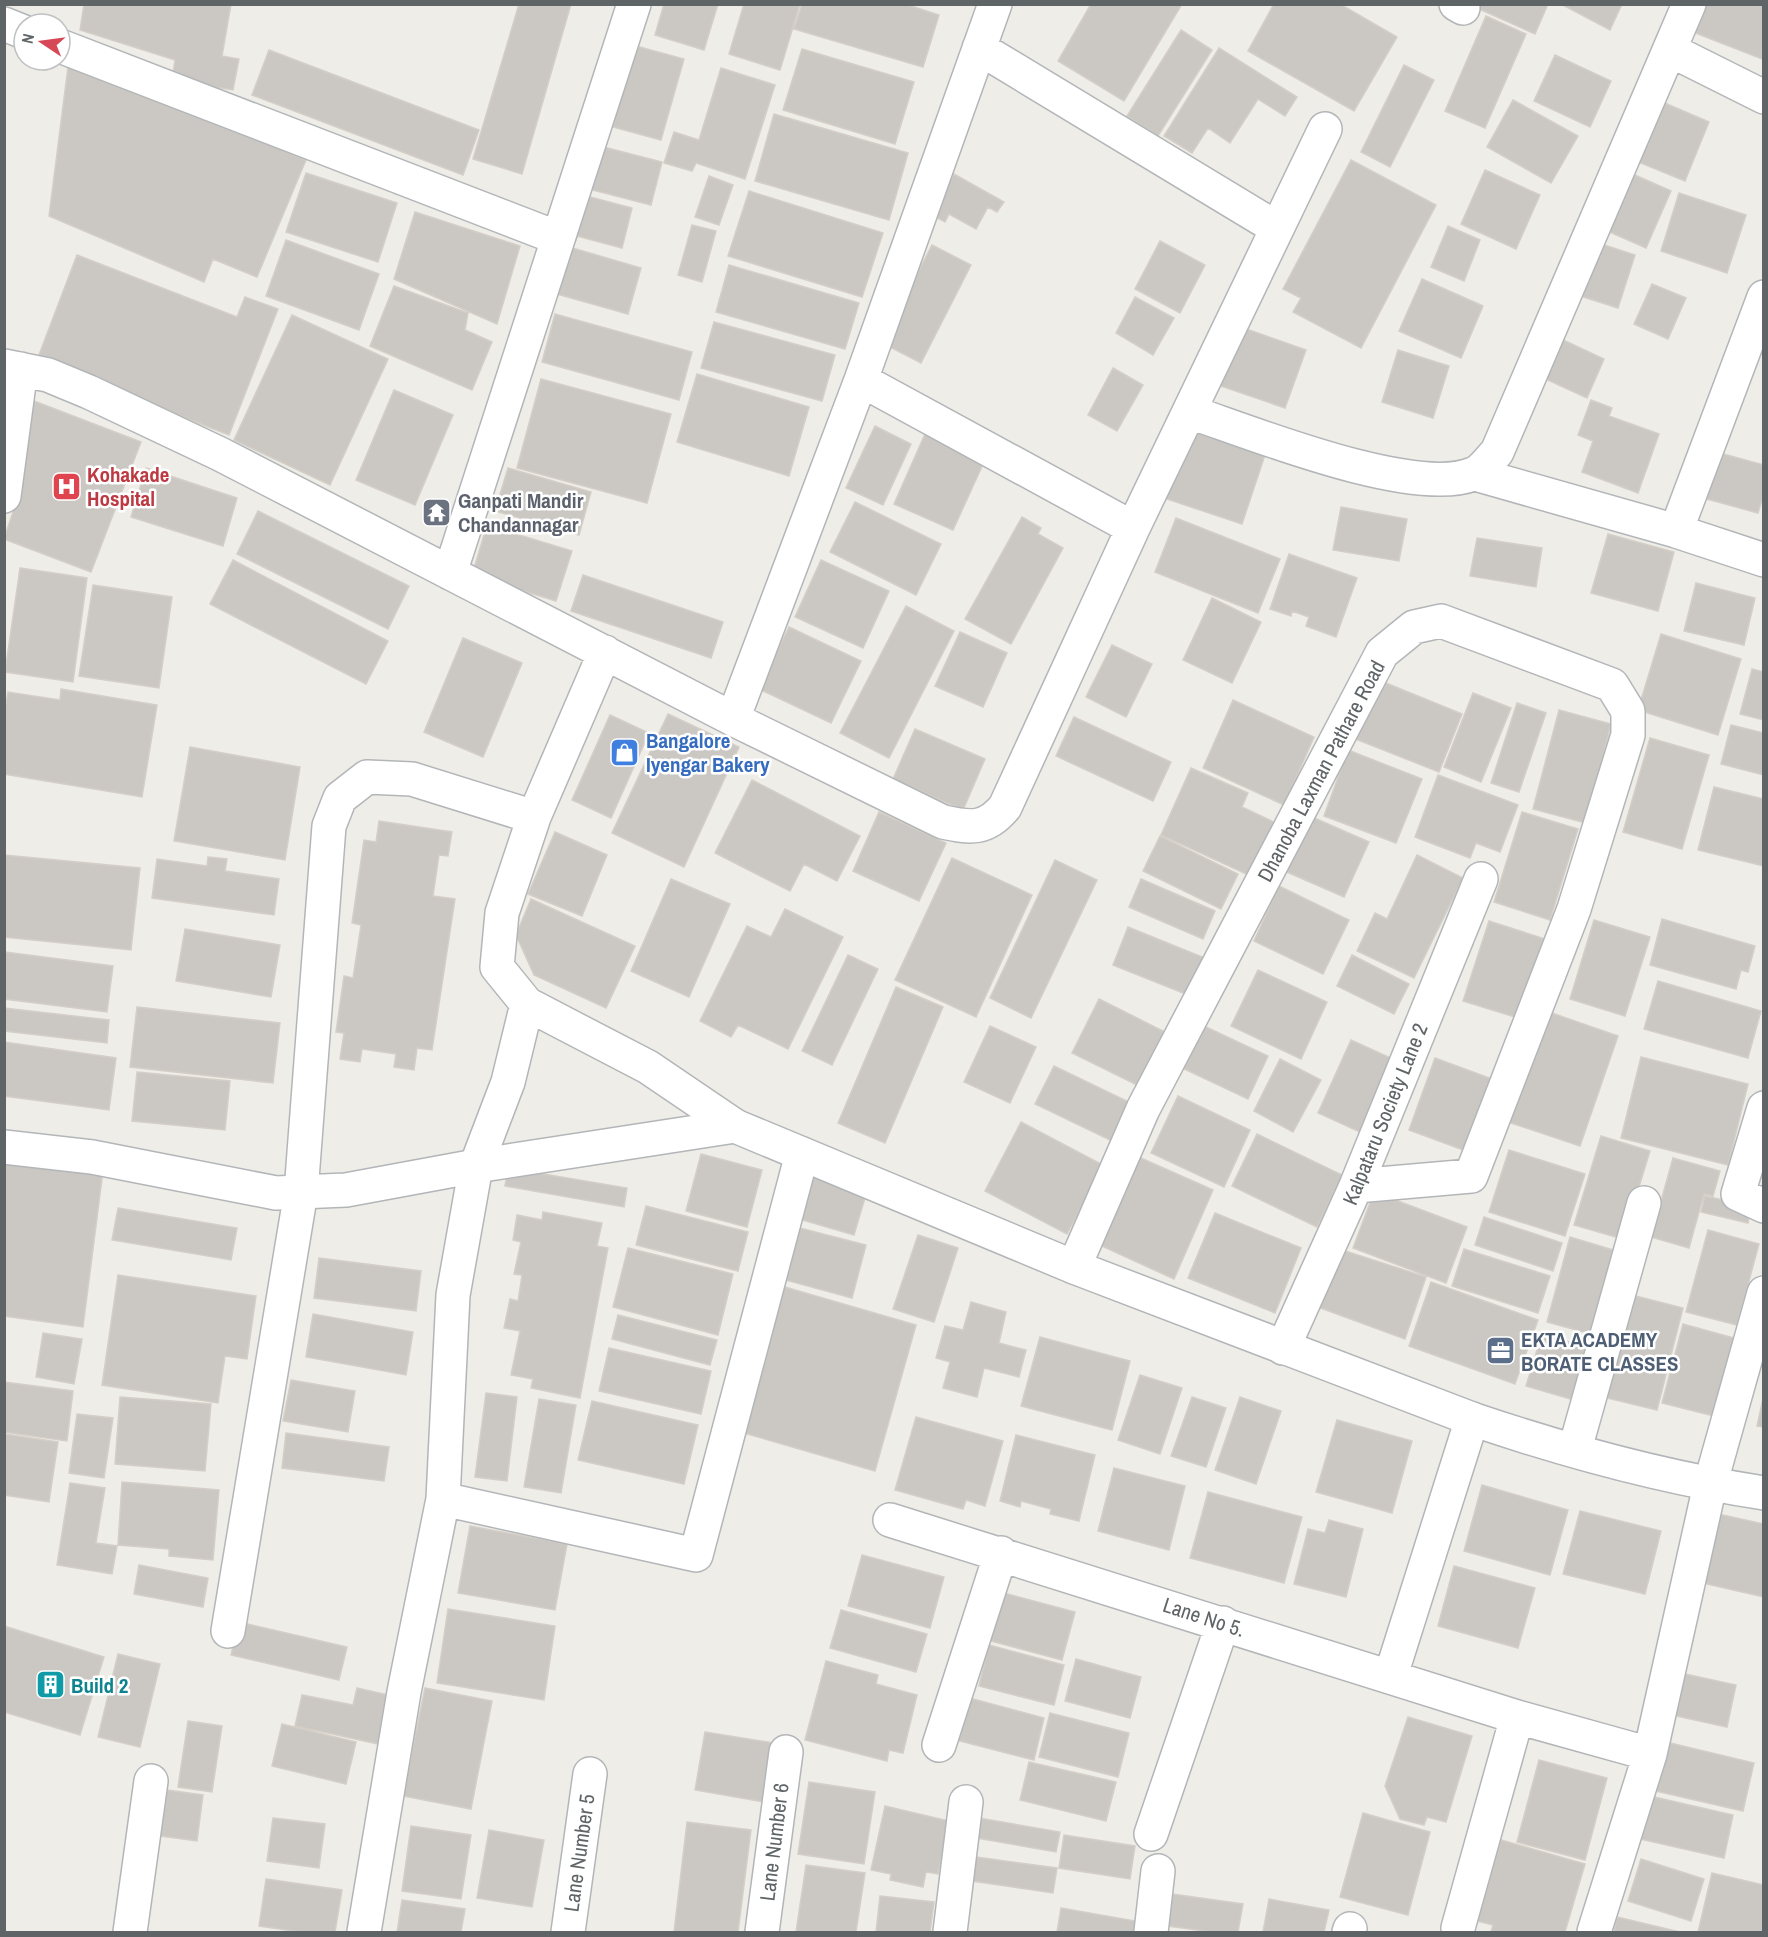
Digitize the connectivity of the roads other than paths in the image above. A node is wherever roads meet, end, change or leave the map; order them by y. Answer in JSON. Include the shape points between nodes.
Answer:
{"nodes":[{"id":1,"x":634,"y":4,"type":"edge"},
{"id":2,"x":995,"y":4,"type":"edge"},
{"id":3,"x":1689,"y":4,"type":"edge"},
{"id":4,"x":979,"y":48,"type":"junction"},
{"id":5,"x":1670,"y":50,"type":"junction"},
{"id":6,"x":72,"y":51,"type":"edge"},
{"id":7,"x":1764,"y":97,"type":"edge"},
{"id":8,"x":1325,"y":129,"type":"dead end"},
{"id":9,"x":1275,"y":227,"type":"junction"},
{"id":10,"x":558,"y":238,"type":"junction"},
{"id":11,"x":1764,"y":297,"type":"edge"},
{"id":12,"x":13,"y":367,"type":"edge"},
{"id":13,"x":861,"y":380,"type":"junction"},
{"id":14,"x":1190,"y":412,"type":"junction"},
{"id":15,"x":1475,"y":474,"type":"junction"},
{"id":16,"x":4,"y":496,"type":"edge"},
{"id":17,"x":1133,"y":528,"type":"junction"},
{"id":18,"x":1676,"y":531,"type":"junction"},
{"id":19,"x":1764,"y":560,"type":"edge"},
{"id":20,"x":450,"y":573,"type":"junction"},
{"id":21,"x":605,"y":652,"type":"junction"},
{"id":22,"x":732,"y":719,"type":"junction"},
{"id":23,"x":534,"y":817,"type":"junction"},
{"id":24,"x":1481,"y":879,"type":"dead end"},
{"id":25,"x":527,"y":1004,"type":"junction"},
{"id":26,"x":1764,"y":1108,"type":"edge"},
{"id":27,"x":735,"y":1126,"type":"junction"},
{"id":28,"x":4,"y":1147,"type":"edge"},
{"id":29,"x":802,"y":1154,"type":"junction"},
{"id":30,"x":476,"y":1166,"type":"junction"},
{"id":31,"x":1356,"y":1186,"type":"junction"},
{"id":32,"x":301,"y":1192,"type":"junction"},
{"id":33,"x":1644,"y":1203,"type":"dead end"},
{"id":34,"x":1764,"y":1206,"type":"edge"},
{"id":35,"x":1074,"y":1267,"type":"junction"},
{"id":36,"x":1764,"y":1293,"type":"edge"},
{"id":37,"x":1282,"y":1348,"type":"junction"},
{"id":38,"x":1472,"y":1419,"type":"junction"},
{"id":39,"x":1575,"y":1449,"type":"junction"},
{"id":40,"x":1710,"y":1485,"type":"junction"},
{"id":41,"x":1764,"y":1493,"type":"edge"},
{"id":42,"x":443,"y":1499,"type":"junction"},
{"id":43,"x":890,"y":1520,"type":"dead end"},
{"id":44,"x":1001,"y":1553,"type":"junction"},
{"id":45,"x":1223,"y":1623,"type":"junction"},
{"id":46,"x":228,"y":1632,"type":"dead end"},
{"id":47,"x":1390,"y":1676,"type":"junction"},
{"id":48,"x":1517,"y":1717,"type":"junction"},
{"id":49,"x":939,"y":1745,"type":"dead end"},
{"id":50,"x":786,"y":1752,"type":"dead end"},
{"id":51,"x":1650,"y":1754,"type":"junction"},
{"id":52,"x":590,"y":1774,"type":"dead end"},
{"id":53,"x":151,"y":1781,"type":"dead end"},
{"id":54,"x":966,"y":1802,"type":"dead end"},
{"id":55,"x":1151,"y":1834,"type":"dead end"},
{"id":56,"x":1158,"y":1871,"type":"dead end"},
{"id":57,"x":1458,"y":1928,"type":"dead end"},
{"id":58,"x":130,"y":1932,"type":"edge"},
{"id":59,"x":364,"y":1932,"type":"edge"},
{"id":60,"x":568,"y":1932,"type":"edge"},
{"id":61,"x":762,"y":1932,"type":"edge"},
{"id":62,"x":950,"y":1932,"type":"edge"},
{"id":63,"x":1151,"y":1932,"type":"edge"},
{"id":64,"x":1594,"y":1932,"type":"edge"}],
"edges":[{"from":1,"to":10,"type":"street"},
{"from":2,"to":4,"type":"street"},
{"from":3,"to":5,"type":"street"},
{"from":4,"to":9,"type":"street"},
{"from":4,"to":13,"type":"street"},
{"from":5,"to":7,"type":"street"},
{"from":5,"to":15,"type":"street","via":[[1497,452]]},
{"from":6,"to":10,"type":"street"},
{"from":8,"to":9,"type":"street"},
{"from":9,"to":14,"type":"street"},
{"from":10,"to":20,"type":"street"},
{"from":11,"to":18,"type":"street"},
{"from":12,"to":16,"type":"street"},
{"from":12,"to":20,"type":"street","via":[[48,375],[220,454]]},
{"from":13,"to":17,"type":"street"},
{"from":13,"to":22,"type":"street"},
{"from":14,"to":15,"type":"street","via":[[1320,457],[1373,470],[1450,479]]},
{"from":14,"to":17,"type":"street"},
{"from":15,"to":18,"type":"street"},
{"from":17,"to":22,"type":"street","via":[[1005,807],[993,821],[976,826],[944,822]]},
{"from":18,"to":19,"type":"street"},
{"from":20,"to":21,"type":"street"},
{"from":21,"to":22,"type":"street"},
{"from":21,"to":23,"type":"street"},
{"from":23,"to":25,"type":"street","via":[[502,913],[497,967]]},
{"from":23,"to":32,"type":"street","via":[[412,779],[367,777],[340,798],[329,826]]},
{"from":24,"to":31,"type":"street","name":"Kalpataru Society Lane 2"},
{"from":25,"to":27,"type":"street","via":[[648,1067]]},
{"from":25,"to":30,"type":"street","via":[[508,1082]]},
{"from":26,"to":34,"type":"street","via":[[1738,1194]]},
{"from":27,"to":29,"type":"street"},
{"from":27,"to":30,"type":"street"},
{"from":28,"to":32,"type":"street","via":[[92,1157],[276,1193]]},
{"from":29,"to":35,"type":"street"},
{"from":29,"to":42,"type":"street","via":[[696,1555]]},
{"from":30,"to":32,"type":"street","via":[[346,1190]]},
{"from":30,"to":42,"type":"street","via":[[453,1295]]},
{"from":31,"to":35,"type":"street","name":"Dhanoba Laxman Pathare Road","via":[[1471,1176],[1574,909],[1628,735],[1628,711],[1612,685],[1441,621],[1414,627],[1382,653],[1143,1109]]},
{"from":31,"to":37,"type":"street","name":"Kalpataru Society Lane 2"},
{"from":32,"to":46,"type":"street"},
{"from":33,"to":39,"type":"street"},
{"from":35,"to":37,"type":"street"},
{"from":36,"to":40,"type":"street"},
{"from":37,"to":38,"type":"street"},
{"from":38,"to":39,"type":"street"},
{"from":38,"to":47,"type":"street"},
{"from":39,"to":40,"type":"street"},
{"from":40,"to":41,"type":"street"},
{"from":40,"to":51,"type":"street"},
{"from":42,"to":59,"type":"street","via":[[404,1692]]},
{"from":43,"to":44,"type":"street","name":"Lane No 5."},
{"from":44,"to":45,"type":"street","name":"Lane No 5."},
{"from":44,"to":49,"type":"street"},
{"from":45,"to":47,"type":"street","name":"Lane No 5."},
{"from":45,"to":55,"type":"street"},
{"from":47,"to":48,"type":"street","name":"Lane No 5."},
{"from":48,"to":51,"type":"street","name":"Lane No 5."},
{"from":48,"to":57,"type":"street"},
{"from":50,"to":61,"type":"street","name":"Lane Number 6"},
{"from":51,"to":64,"type":"street"},
{"from":52,"to":60,"type":"street","name":"Lane Number 5"},
{"from":53,"to":58,"type":"street"},
{"from":54,"to":62,"type":"street"},
{"from":56,"to":63,"type":"street"}]}
